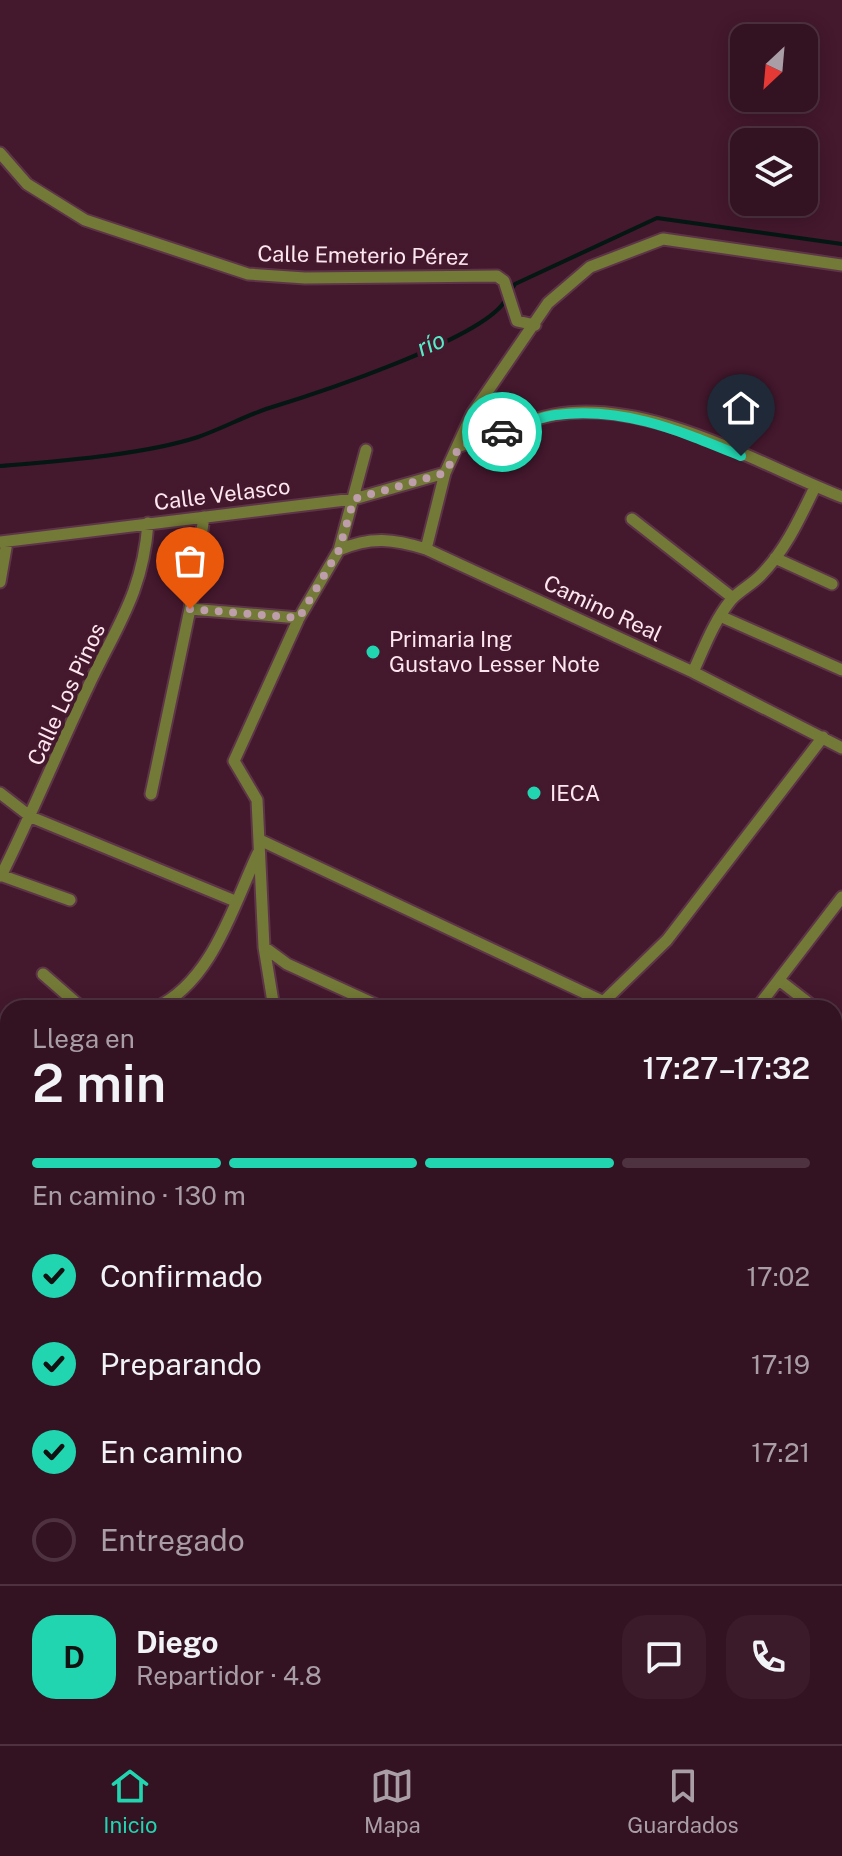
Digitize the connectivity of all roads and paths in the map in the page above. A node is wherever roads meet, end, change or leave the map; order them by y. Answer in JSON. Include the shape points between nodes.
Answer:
{"nodes":[{"id":1,"x":0,"y":153,"type":"edge"},
{"id":2,"x":842,"y":265,"type":"edge"},
{"id":3,"x":535,"y":325,"type":"junction"},
{"id":4,"x":460,"y":446,"type":"junction"},
{"id":5,"x":366,"y":450,"type":"dead end"},
{"id":6,"x":445,"y":473,"type":"junction"},
{"id":7,"x":815,"y":487,"type":"junction"},
{"id":8,"x":842,"y":497,"type":"edge"},
{"id":9,"x":354,"y":499,"type":"junction"},
{"id":10,"x":204,"y":517,"type":"junction"},
{"id":11,"x":632,"y":519,"type":"dead end"},
{"id":12,"x":148,"y":523,"type":"junction"},
{"id":13,"x":4,"y":542,"type":"edge"},
{"id":14,"x":426,"y":549,"type":"junction"},
{"id":15,"x":339,"y":550,"type":"junction"},
{"id":16,"x":775,"y":558,"type":"junction"},
{"id":17,"x":0,"y":582,"type":"edge"},
{"id":18,"x":832,"y":584,"type":"dead end"},
{"id":19,"x":733,"y":598,"type":"junction"},
{"id":20,"x":190,"y":609,"type":"junction"},
{"id":21,"x":720,"y":616,"type":"junction"},
{"id":22,"x":299,"y":618,"type":"junction"},
{"id":23,"x":842,"y":670,"type":"edge"},
{"id":24,"x":693,"y":672,"type":"junction"},
{"id":25,"x":823,"y":737,"type":"junction"},
{"id":26,"x":842,"y":748,"type":"edge"},
{"id":27,"x":0,"y":793,"type":"edge"},
{"id":28,"x":151,"y":794,"type":"dead end"},
{"id":29,"x":31,"y":817,"type":"junction"},
{"id":30,"x":260,"y":845,"type":"junction"},
{"id":31,"x":1,"y":876,"type":"edge"},
{"id":32,"x":70,"y":900,"type":"dead end"},
{"id":33,"x":841,"y":900,"type":"edge"},
{"id":34,"x":235,"y":901,"type":"junction"},
{"id":35,"x":264,"y":947,"type":"junction"},
{"id":36,"x":287,"y":964,"type":"junction"},
{"id":37,"x":43,"y":974,"type":"dead end"},
{"id":38,"x":270,"y":980,"type":"junction"},
{"id":39,"x":779,"y":980,"type":"junction"},
{"id":40,"x":73,"y":1000,"type":"edge"},
{"id":41,"x":177,"y":1000,"type":"edge"},
{"id":42,"x":273,"y":1000,"type":"edge"},
{"id":43,"x":366,"y":1000,"type":"edge"},
{"id":44,"x":589,"y":1000,"type":"edge"},
{"id":45,"x":605,"y":1000,"type":"edge"},
{"id":46,"x":764,"y":1000,"type":"edge"},
{"id":47,"x":805,"y":1000,"type":"edge"}],
"edges":[{"from":1,"to":3,"type":"street","name":"Calle Emeterio Pérez","via":[[27,184],[52,202],[142,242],[248,274],[497,276],[504,281],[517,321]]},
{"from":2,"to":3,"type":"street","via":[[663,239],[590,267],[548,303]]},
{"from":3,"to":4,"type":"street","via":[[472,414]]},
{"from":4,"to":6,"type":"street"},
{"from":4,"to":7,"type":"street","via":[[552,415],[602,412],[667,425]]},
{"from":5,"to":9,"type":"street"},
{"from":6,"to":9,"type":"street","name":"Calle Velasco"},
{"from":6,"to":14,"type":"street"},
{"from":7,"to":8,"type":"street"},
{"from":7,"to":16,"type":"street"},
{"from":9,"to":10,"type":"street","name":"Calle Velasco"},
{"from":9,"to":15,"type":"street"},
{"from":10,"to":12,"type":"street","name":"Calle Velasco"},
{"from":10,"to":20,"type":"street"},
{"from":11,"to":19,"type":"street"},
{"from":12,"to":13,"type":"street","name":"Calle Velasco"},
{"from":12,"to":29,"type":"street","name":"Calle Los Pinos","via":[[133,602]]},
{"from":13,"to":17,"type":"street"},
{"from":14,"to":15,"type":"street","name":"Camino Real","via":[[390,538]]},
{"from":14,"to":24,"type":"street","name":"Camino Real"},
{"from":15,"to":22,"type":"street"},
{"from":16,"to":18,"type":"street"},
{"from":16,"to":19,"type":"street"},
{"from":19,"to":21,"type":"street"},
{"from":20,"to":22,"type":"street"},
{"from":20,"to":28,"type":"street"},
{"from":21,"to":23,"type":"street"},
{"from":21,"to":24,"type":"street"},
{"from":22,"to":30,"type":"street","via":[[234,761],[257,800]]},
{"from":24,"to":25,"type":"street","name":"Camino Real"},
{"from":25,"to":26,"type":"street","name":"Camino Real"},
{"from":25,"to":45,"type":"street","via":[[667,940]]},
{"from":27,"to":29,"type":"street"},
{"from":29,"to":31,"type":"street","name":"Calle Los Pinos"},
{"from":29,"to":34,"type":"street"},
{"from":30,"to":34,"type":"street"},
{"from":30,"to":35,"type":"street"},
{"from":30,"to":44,"type":"street"},
{"from":31,"to":32,"type":"street"},
{"from":33,"to":39,"type":"street"},
{"from":34,"to":41,"type":"street","via":[[210,956]]},
{"from":35,"to":36,"type":"street"},
{"from":35,"to":38,"type":"street"},
{"from":36,"to":38,"type":"street"},
{"from":36,"to":43,"type":"street"},
{"from":37,"to":40,"type":"street"},
{"from":38,"to":42,"type":"street"},
{"from":39,"to":46,"type":"street"},
{"from":39,"to":47,"type":"street"}]}
